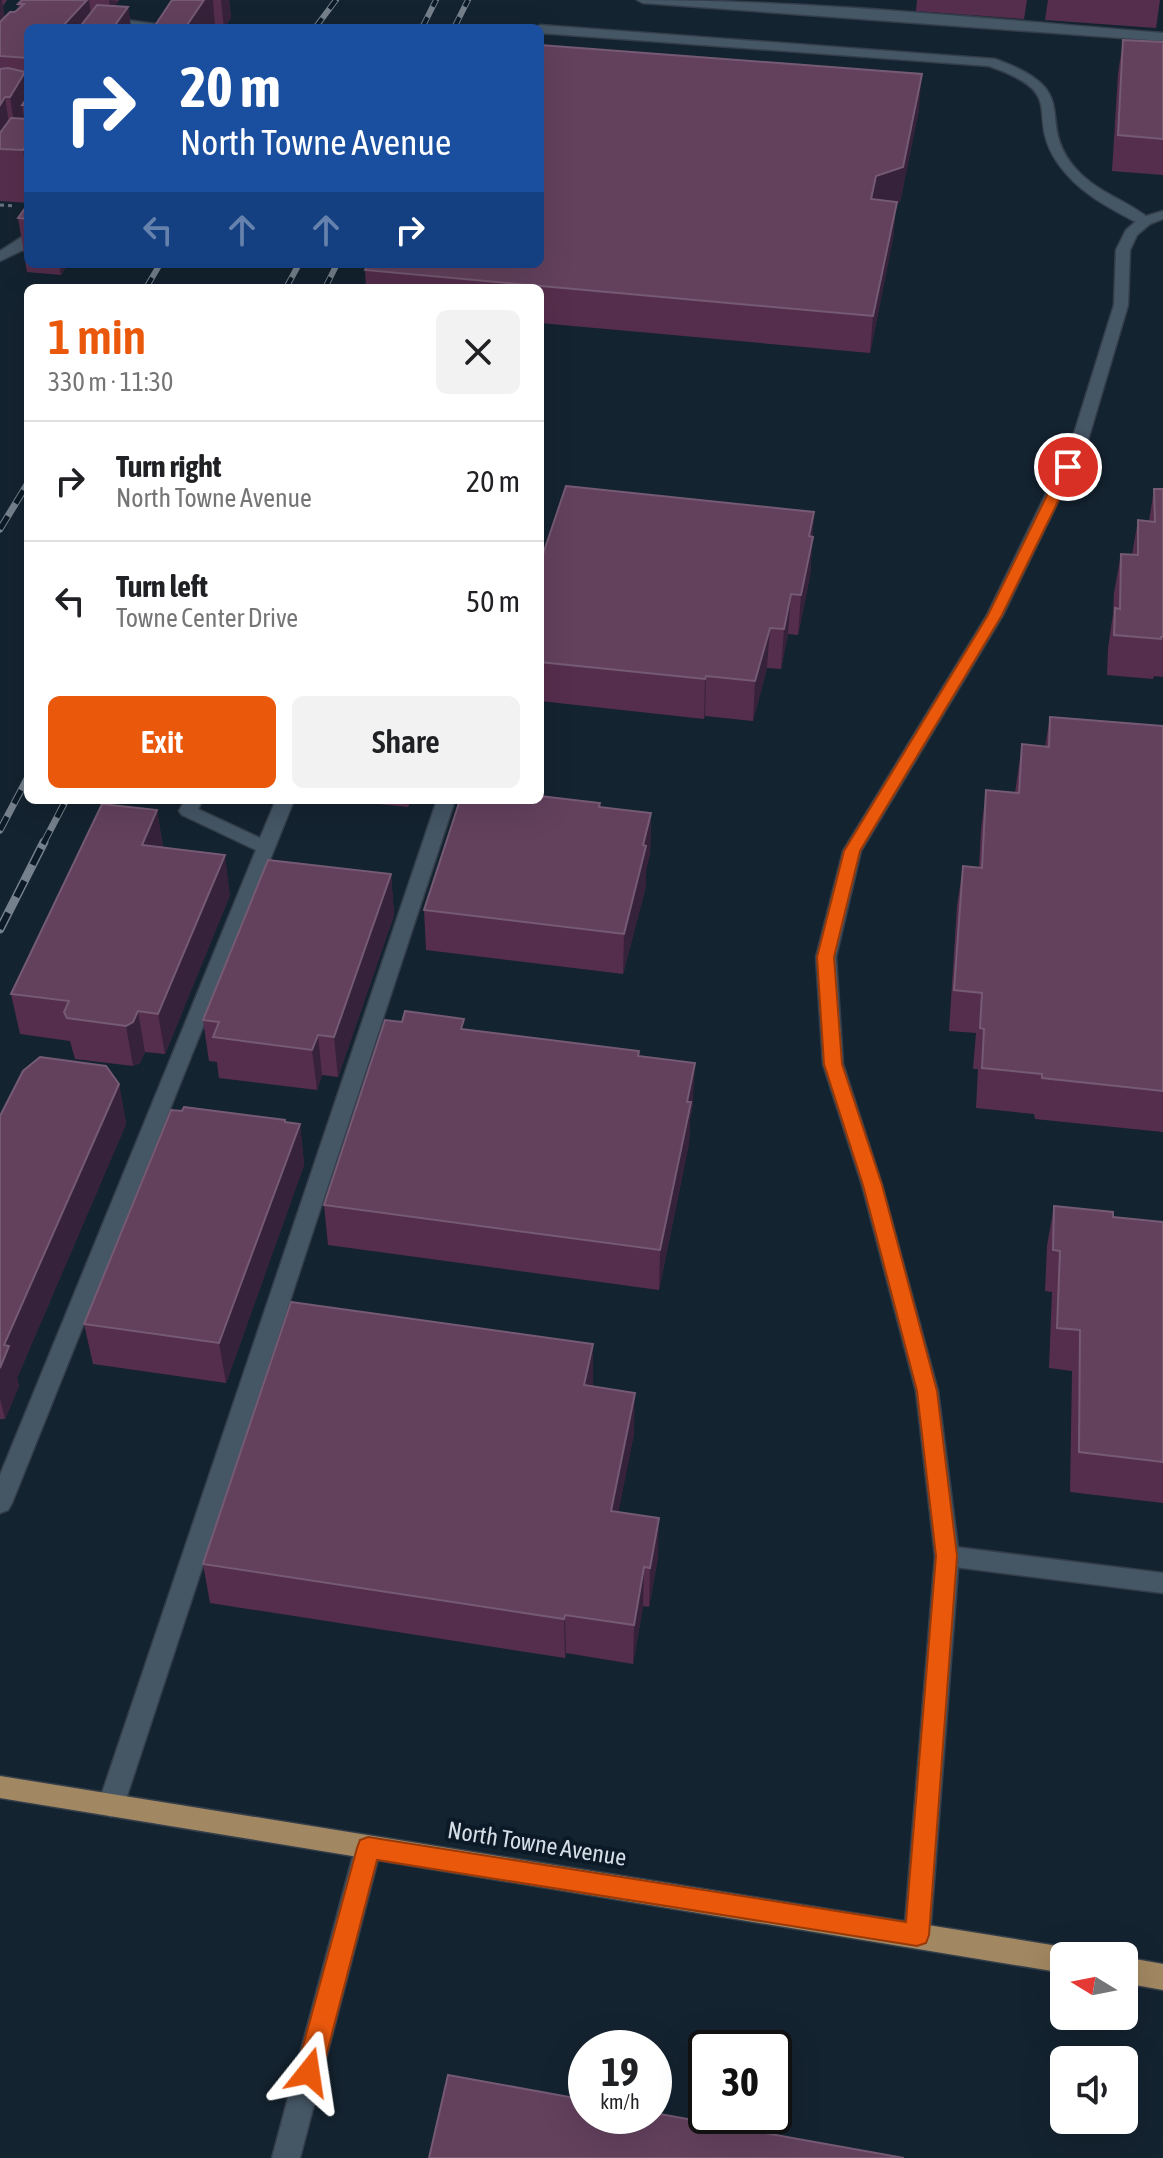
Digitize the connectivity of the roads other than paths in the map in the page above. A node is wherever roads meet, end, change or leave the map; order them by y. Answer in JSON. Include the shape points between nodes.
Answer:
{"nodes":[{"id":1,"x":643,"y":0,"type":"edge"},
{"id":2,"x":90,"y":20,"type":"edge"},
{"id":3,"x":122,"y":24,"type":"edge"},
{"id":4,"x":544,"y":29,"type":"edge"},
{"id":5,"x":1163,"y":37,"type":"edge"},
{"id":6,"x":1154,"y":218,"type":"edge"},
{"id":7,"x":24,"y":242,"type":"edge"},
{"id":8,"x":0,"y":257,"type":"edge"},
{"id":9,"x":192,"y":804,"type":"edge"},
{"id":10,"x":283,"y":804,"type":"edge"},
{"id":11,"x":445,"y":804,"type":"edge"},
{"id":12,"x":266,"y":848,"type":"junction"},
{"id":13,"x":0,"y":1503,"type":"edge"},
{"id":14,"x":947,"y":1556,"type":"junction"},
{"id":15,"x":1163,"y":1583,"type":"edge"},
{"id":16,"x":0,"y":1787,"type":"edge"},
{"id":17,"x":111,"y":1805,"type":"junction"},
{"id":18,"x":368,"y":1848,"type":"junction"},
{"id":19,"x":917,"y":1935,"type":"junction"},
{"id":20,"x":1050,"y":1958,"type":"edge"},
{"id":21,"x":1138,"y":1973,"type":"edge"},
{"id":22,"x":1163,"y":1977,"type":"edge"},
{"id":23,"x":286,"y":2158,"type":"edge"}],
"edges":[{"from":1,"to":5,"type":"street"},
{"from":2,"to":3,"type":"street"},
{"from":4,"to":6,"type":"street","via":[[991,62],[1031,80],[1046,96],[1056,147],[1086,186],[1100,198]]},
{"from":6,"to":14,"type":"street","via":[[1131,233],[1123,250],[1121,305],[1074,454],[995,615],[852,851],[826,957],[833,1064],[872,1185],[927,1391]]},
{"from":7,"to":8,"type":"street"},
{"from":9,"to":12,"type":"street","via":[[188,811]]},
{"from":10,"to":12,"type":"street"},
{"from":11,"to":17,"type":"street"},
{"from":12,"to":13,"type":"street"},
{"from":14,"to":15,"type":"street"},
{"from":14,"to":19,"type":"street"},
{"from":16,"to":17,"type":"main road","name":"North Towne Avenue"},
{"from":17,"to":18,"type":"main road","name":"North Towne Avenue"},
{"from":18,"to":19,"type":"main road","name":"North Towne Avenue"},
{"from":18,"to":23,"type":"street"},
{"from":19,"to":20,"type":"main road","name":"North Towne Avenue"},
{"from":21,"to":22,"type":"main road"}]}
